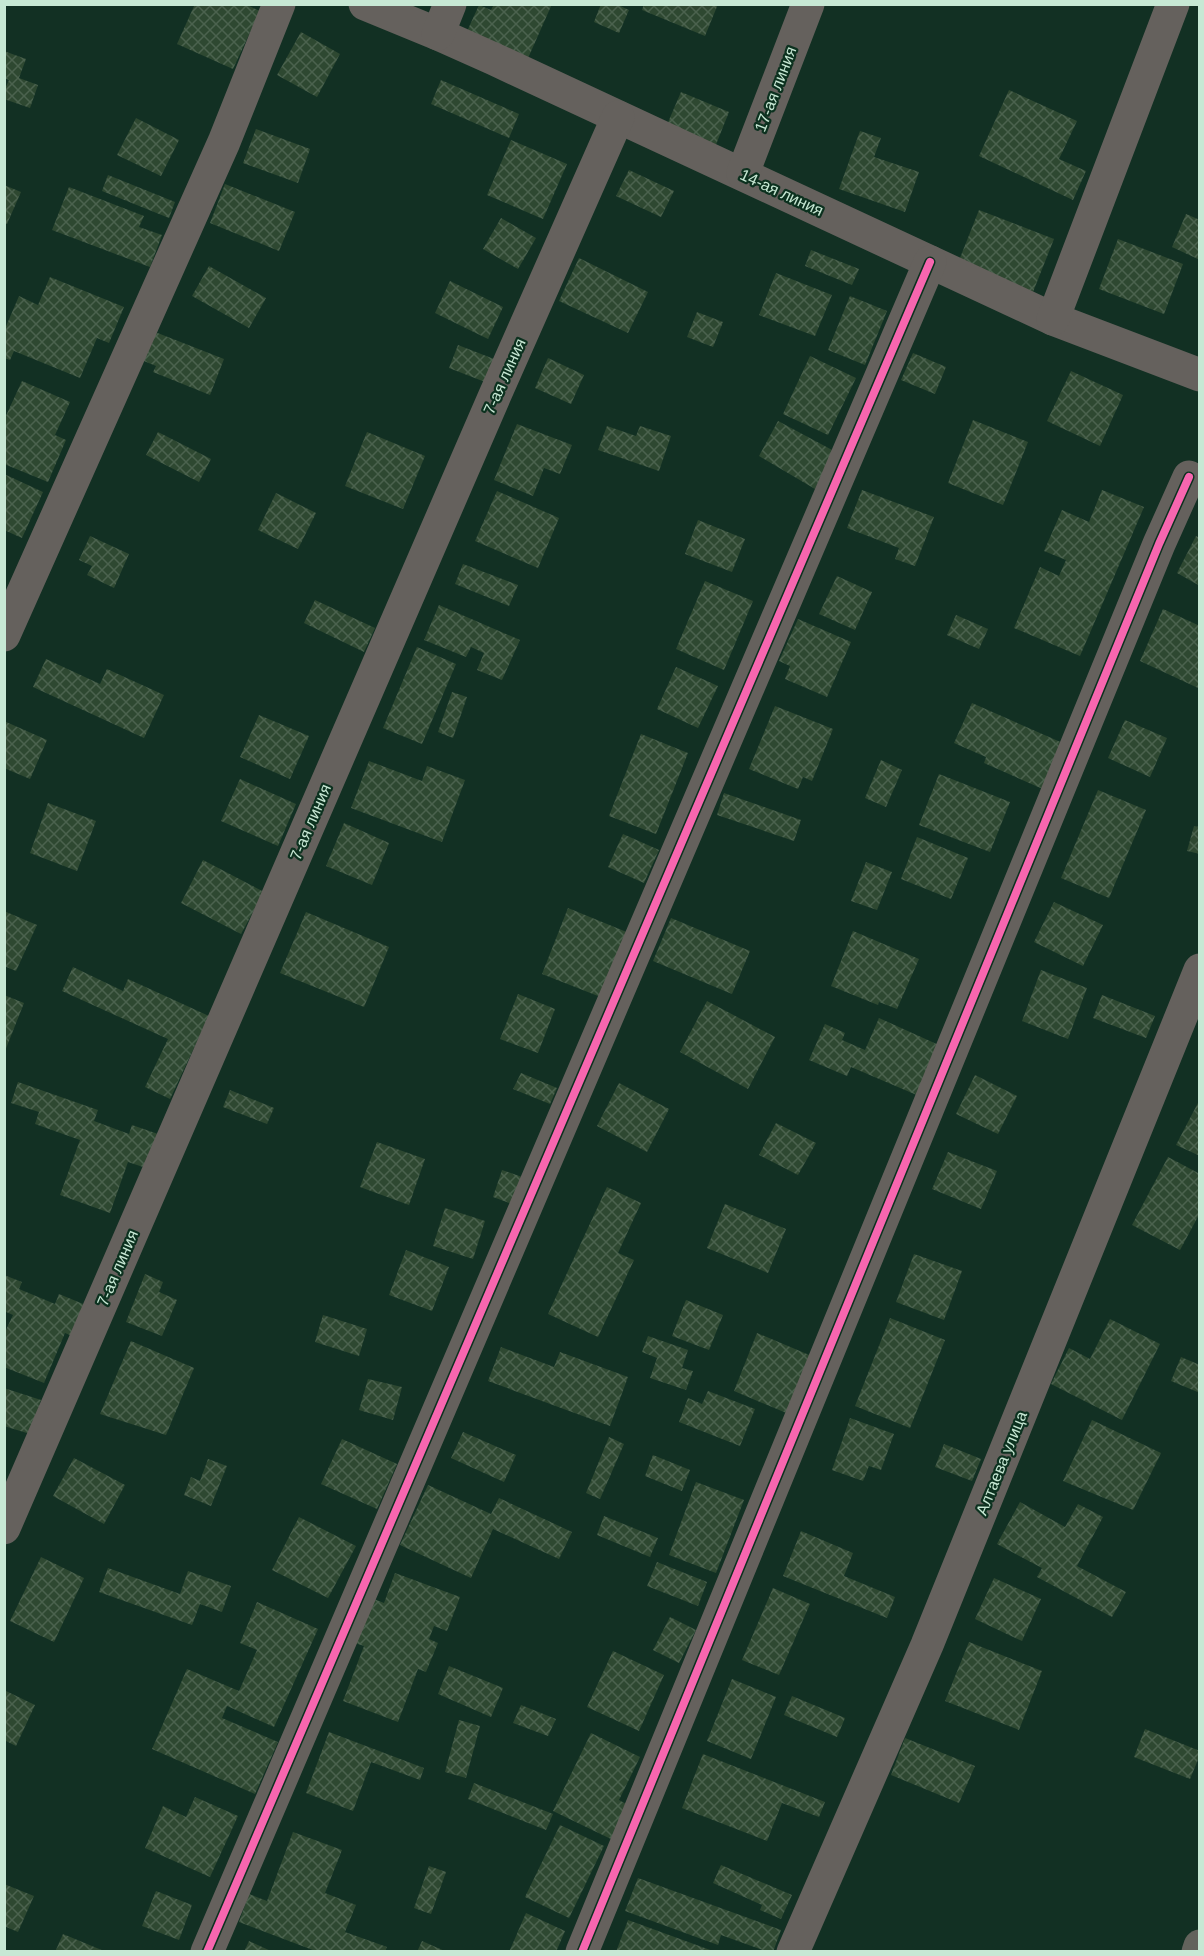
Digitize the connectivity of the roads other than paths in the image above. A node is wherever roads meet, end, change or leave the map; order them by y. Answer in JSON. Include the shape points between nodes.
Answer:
{"nodes":[{"id":1,"x":279,"y":4,"type":"edge"},
{"id":2,"x":365,"y":4,"type":"edge"},
{"id":3,"x":808,"y":4,"type":"edge"},
{"id":4,"x":1173,"y":4,"type":"edge"},
{"id":5,"x":444,"y":19,"type":"edge"},
{"id":6,"x":618,"y":117,"type":"junction"},
{"id":7,"x":743,"y":174,"type":"junction"},
{"id":8,"x":930,"y":261,"type":"junction"},
{"id":9,"x":1053,"y":319,"type":"junction"},
{"id":10,"x":1200,"y":375,"type":"edge"},
{"id":11,"x":1188,"y":477,"type":"dead end"},
{"id":12,"x":4,"y":635,"type":"edge"},
{"id":13,"x":1200,"y":970,"type":"edge"},
{"id":14,"x":4,"y":1528,"type":"edge"},
{"id":15,"x":1200,"y":1946,"type":"edge"},
{"id":16,"x":207,"y":1952,"type":"edge"},
{"id":17,"x":582,"y":1952,"type":"edge"},
{"id":18,"x":793,"y":1952,"type":"edge"},
{"id":19,"x":1198,"y":1952,"type":"edge"}],
"edges":[{"from":1,"to":12,"type":"street","via":[[224,142]]},
{"from":2,"to":5,"type":"street","name":"14-ая линия"},
{"from":3,"to":7,"type":"street","name":"17-ая линия"},
{"from":4,"to":9,"type":"street"},
{"from":5,"to":6,"type":"street","name":"14-ая линия"},
{"from":6,"to":7,"type":"street","name":"14-ая линия"},
{"from":6,"to":14,"type":"street","name":"7-ая линия"},
{"from":7,"to":8,"type":"street","name":"14-ая линия"},
{"from":8,"to":9,"type":"street","name":"14-ая линия"},
{"from":8,"to":16,"type":"street"},
{"from":9,"to":10,"type":"street","name":"14-ая линия"},
{"from":11,"to":17,"type":"street"},
{"from":13,"to":18,"type":"street","name":"Алтаева улица","via":[[927,1645]]},
{"from":15,"to":19,"type":"street"}]}
